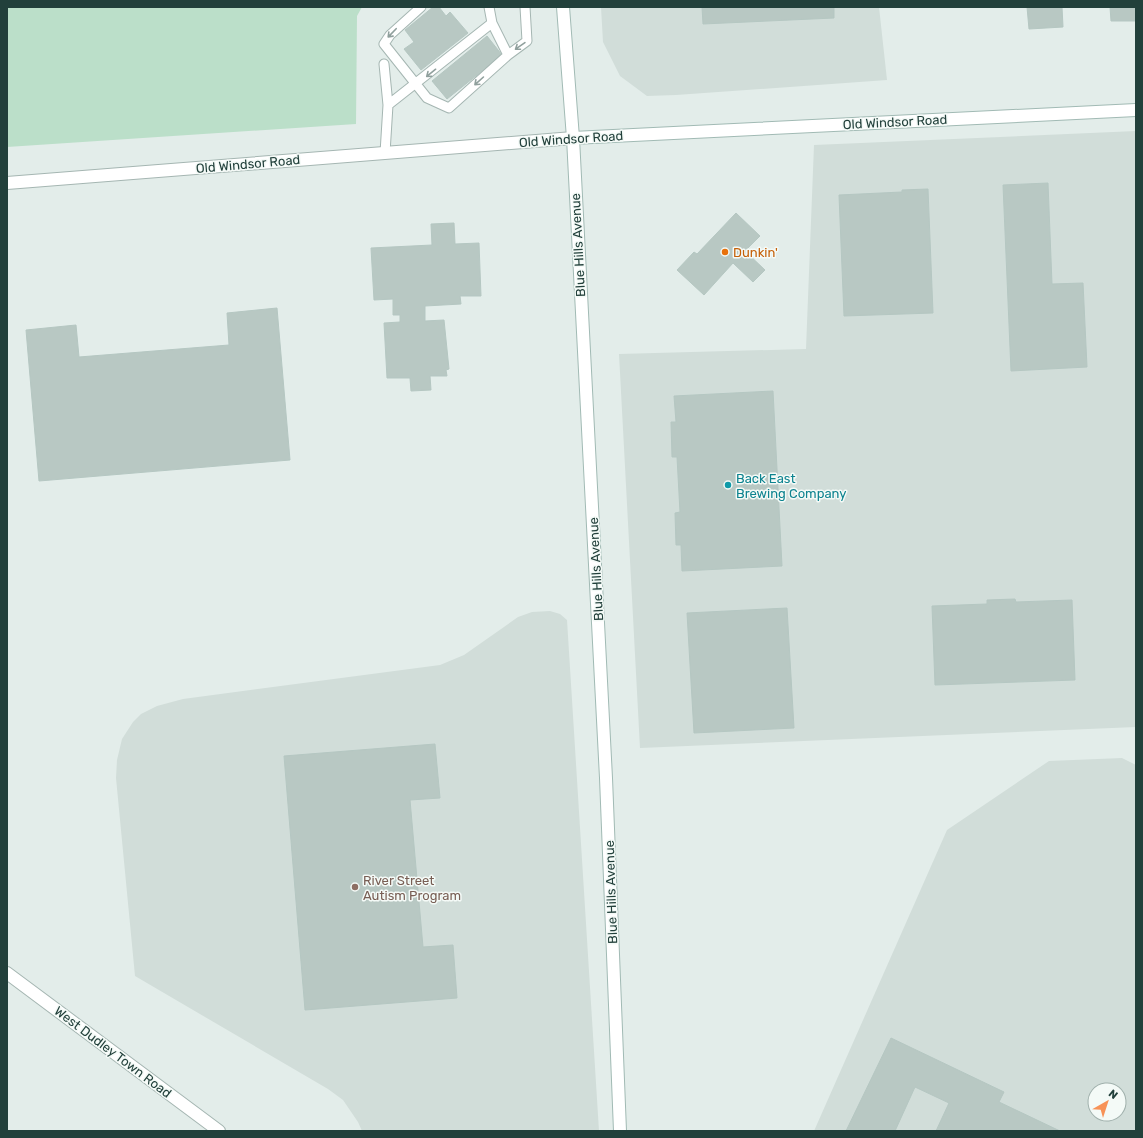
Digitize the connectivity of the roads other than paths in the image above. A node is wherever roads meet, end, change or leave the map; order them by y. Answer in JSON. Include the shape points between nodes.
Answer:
{"nodes":[{"id":1,"x":421,"y":7,"type":"edge"},
{"id":2,"x":489,"y":7,"type":"edge"},
{"id":3,"x":525,"y":7,"type":"edge"},
{"id":4,"x":564,"y":7,"type":"edge"},
{"id":5,"x":492,"y":23,"type":"junction"},
{"id":6,"x":508,"y":55,"type":"junction"},
{"id":7,"x":384,"y":64,"type":"dead end"},
{"id":8,"x":414,"y":84,"type":"junction"},
{"id":9,"x":388,"y":105,"type":"junction"},
{"id":10,"x":1136,"y":110,"type":"edge"},
{"id":11,"x":574,"y":138,"type":"junction"},
{"id":12,"x":385,"y":153,"type":"junction"},
{"id":13,"x":7,"y":183,"type":"edge"},
{"id":14,"x":7,"y":973,"type":"edge"},
{"id":15,"x":219,"y":1131,"type":"edge"},
{"id":16,"x":620,"y":1131,"type":"edge"}],
"edges":[{"from":1,"to":8,"type":"lane","one_way":true,"via":[[390,35],[384,44]]},
{"from":2,"to":5,"type":"lane"},
{"from":3,"to":6,"type":"lane","one_way":true,"via":[[527,41]]},
{"from":4,"to":11,"type":"main road","name":"Blue Hills Avenue"},
{"from":5,"to":6,"type":"lane"},
{"from":5,"to":8,"type":"lane","one_way":true},
{"from":6,"to":8,"type":"lane","one_way":true,"via":[[449,108],[427,98]]},
{"from":7,"to":9,"type":"lane"},
{"from":8,"to":9,"type":"lane"},
{"from":9,"to":12,"type":"lane"},
{"from":10,"to":11,"type":"main road","name":"Old Windsor Road"},
{"from":11,"to":12,"type":"main road","name":"Old Windsor Road"},
{"from":11,"to":16,"type":"main road","name":"Blue Hills Avenue","via":[[606,778]]},
{"from":12,"to":13,"type":"main road","name":"Old Windsor Road"},
{"from":14,"to":15,"type":"main road","name":"West Dudley Town Road"}]}
